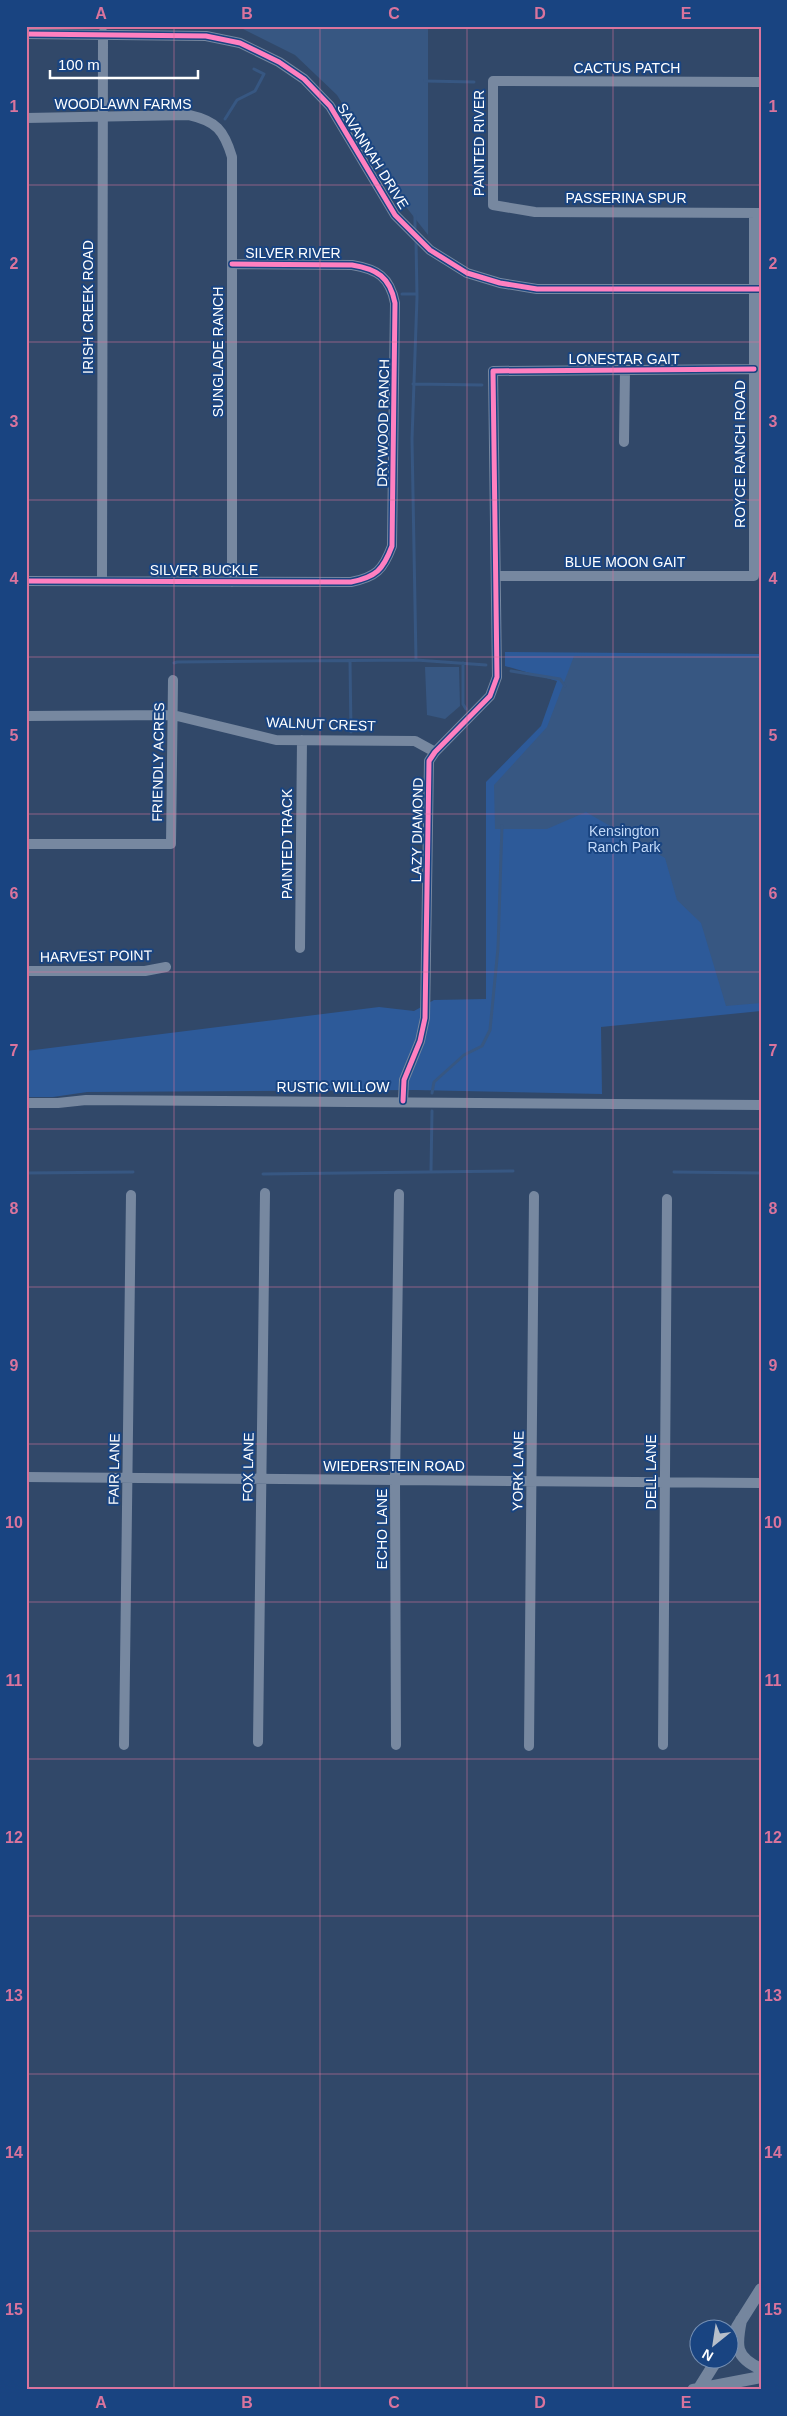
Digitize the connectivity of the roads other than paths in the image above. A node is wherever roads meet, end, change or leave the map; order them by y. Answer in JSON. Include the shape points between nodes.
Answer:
{"nodes":[{"id":1,"x":103,"y":33,"type":"junction"},
{"id":2,"x":26,"y":34,"type":"edge"},
{"id":3,"x":493,"y":81,"type":"joint"},
{"id":4,"x":761,"y":82,"type":"edge"},
{"id":5,"x":102,"y":117,"type":"junction"},
{"id":6,"x":26,"y":118,"type":"edge"},
{"id":7,"x":217,"y":127,"type":"joint"},
{"id":8,"x":493,"y":205,"type":"joint"},
{"id":9,"x":757,"y":213,"type":"edge"},
{"id":10,"x":232,"y":264,"type":"junction"},
{"id":11,"x":381,"y":276,"type":"joint"},
{"id":12,"x":757,"y":289,"type":"edge"},
{"id":13,"x":754,"y":369,"type":"junction"},
{"id":14,"x":625,"y":370,"type":"junction"},
{"id":15,"x":494,"y":371,"type":"joint"},
{"id":16,"x":624,"y":442,"type":"dead end"},
{"id":17,"x":379,"y":571,"type":"joint"},
{"id":18,"x":496,"y":576,"type":"junction"},
{"id":19,"x":754,"y":576,"type":"joint"},
{"id":20,"x":26,"y":581,"type":"edge"},
{"id":21,"x":102,"y":581,"type":"junction"},
{"id":22,"x":232,"y":582,"type":"junction"},
{"id":23,"x":172,"y":680,"type":"dead end"},
{"id":24,"x":172,"y":715,"type":"junction"},
{"id":25,"x":26,"y":716,"type":"edge"},
{"id":26,"x":302,"y":740,"type":"junction"},
{"id":27,"x":435,"y":752,"type":"junction"},
{"id":28,"x":26,"y":844,"type":"edge"},
{"id":29,"x":300,"y":948,"type":"dead end"},
{"id":30,"x":166,"y":967,"type":"dead end"},
{"id":31,"x":26,"y":970,"type":"edge"},
{"id":32,"x":403,"y":1101,"type":"junction"},
{"id":33,"x":26,"y":1103,"type":"edge"},
{"id":34,"x":761,"y":1105,"type":"edge"},
{"id":35,"x":265,"y":1193,"type":"dead end"},
{"id":36,"x":399,"y":1194,"type":"dead end"},
{"id":37,"x":131,"y":1195,"type":"dead end"},
{"id":38,"x":534,"y":1196,"type":"dead end"},
{"id":39,"x":668,"y":1199,"type":"dead end"},
{"id":40,"x":26,"y":1477,"type":"edge"},
{"id":41,"x":128,"y":1478,"type":"junction"},
{"id":42,"x":262,"y":1479,"type":"junction"},
{"id":43,"x":395,"y":1480,"type":"junction"},
{"id":44,"x":532,"y":1481,"type":"junction"},
{"id":45,"x":664,"y":1482,"type":"junction"},
{"id":46,"x":761,"y":1482,"type":"edge"},
{"id":47,"x":258,"y":1742,"type":"dead end"},
{"id":48,"x":124,"y":1745,"type":"dead end"},
{"id":49,"x":396,"y":1745,"type":"dead end"},
{"id":50,"x":529,"y":1746,"type":"dead end"},
{"id":51,"x":663,"y":1746,"type":"dead end"},
{"id":52,"x":761,"y":2289,"type":"edge"},
{"id":53,"x":741,"y":2320,"type":"joint"},
{"id":54,"x":711,"y":2368,"type":"edge"},
{"id":55,"x":761,"y":2369,"type":"edge"},
{"id":56,"x":761,"y":2377,"type":"edge"},
{"id":57,"x":696,"y":2389,"type":"edge"}],
"edges":[{"from":1,"to":2,"type":"street","name":"SAVANNAH DRIVE"},
{"from":1,"to":5,"type":"street","name":"IRISH CREEK ROAD"},
{"from":1,"to":12,"type":"street","name":"SAVANNAH DRIVE","via":[[206,36],[240,43],[279,62],[304,80],[330,106],[395,215],[430,250],[467,273],[537,289]]},
{"from":3,"to":4,"type":"street","name":"CACTUS PATCH"},
{"from":3,"to":8,"type":"street","name":"PAINTED RIVER"},
{"from":5,"to":6,"type":"street","name":"WOODLAWN FARMS"},
{"from":5,"to":7,"type":"street","name":"WOODLAWN FARMS","via":[[189,116],[205,119]]},
{"from":5,"to":21,"type":"street","name":"IRISH CREEK ROAD"},
{"from":7,"to":10,"type":"street","name":"SUNGLADE RANCH","via":[[226,138],[232,157]]},
{"from":8,"to":9,"type":"street","name":"PASSERINA SPUR","via":[[535,212]]},
{"from":9,"to":12,"type":"street","name":"ROYCE RANCH ROAD"},
{"from":10,"to":11,"type":"street","name":"SILVER RIVER","via":[[352,265],[368,268]]},
{"from":10,"to":22,"type":"street","name":"SUNGLADE RANCH"},
{"from":11,"to":17,"type":"street","name":"DRYWOOD RANCH","via":[[391,286],[395,303],[392,546]]},
{"from":12,"to":13,"type":"street","name":"ROYCE RANCH ROAD"},
{"from":13,"to":14,"type":"street","name":"LONESTAR GAIT"},
{"from":13,"to":19,"type":"street","name":"ROYCE RANCH ROAD"},
{"from":14,"to":15,"type":"street","name":"LONESTAR GAIT"},
{"from":14,"to":16,"type":"street"},
{"from":15,"to":18,"type":"street","name":"LAZY DIAMOND"},
{"from":17,"to":22,"type":"street","name":"SILVER BUCKLE","via":[[367,579],[351,582]]},
{"from":18,"to":19,"type":"street","name":"BLUE MOON GAIT"},
{"from":18,"to":27,"type":"street","name":"LAZY DIAMOND","via":[[497,677],[490,696]]},
{"from":20,"to":21,"type":"street","name":"SILVER BUCKLE"},
{"from":21,"to":22,"type":"street","name":"SILVER BUCKLE"},
{"from":23,"to":24,"type":"street","name":"FRIENDLY ACRES"},
{"from":24,"to":25,"type":"street","name":"WALNUT CREST"},
{"from":24,"to":26,"type":"street","name":"WALNUT CREST","via":[[269,738]]},
{"from":24,"to":28,"type":"street","name":"FRIENDLY ACRES","via":[[171,844]]},
{"from":26,"to":27,"type":"street","name":"WALNUT CREST","via":[[414,741]]},
{"from":26,"to":29,"type":"street","name":"PAINTED TRACK"},
{"from":27,"to":32,"type":"street","name":"LAZY DIAMOND","via":[[429,761],[428,777],[425,1018],[420,1041],[404,1080]]},
{"from":30,"to":31,"type":"street","name":"HARVEST POINT","via":[[145,971]]},
{"from":32,"to":33,"type":"street","name":"RUSTIC WILLOW","via":[[86,1100]]},
{"from":32,"to":34,"type":"street","name":"RUSTIC WILLOW"},
{"from":35,"to":42,"type":"street","name":"FOX LANE"},
{"from":36,"to":43,"type":"street","name":"ECHO LANE"},
{"from":37,"to":41,"type":"street","name":"FAIR LANE"},
{"from":38,"to":44,"type":"street","name":"YORK LANE"},
{"from":39,"to":45,"type":"street","name":"DELL LANE"},
{"from":40,"to":41,"type":"street","name":"WIEDERSTEIN ROAD"},
{"from":41,"to":42,"type":"street","name":"WIEDERSTEIN ROAD"},
{"from":41,"to":48,"type":"street","name":"FAIR LANE"},
{"from":42,"to":43,"type":"street","name":"WIEDERSTEIN ROAD"},
{"from":42,"to":47,"type":"street","name":"FOX LANE"},
{"from":43,"to":44,"type":"street","name":"WIEDERSTEIN ROAD"},
{"from":43,"to":49,"type":"street","name":"ECHO LANE"},
{"from":44,"to":45,"type":"street","name":"WIEDERSTEIN ROAD"},
{"from":44,"to":50,"type":"street","name":"YORK LANE"},
{"from":45,"to":46,"type":"street","name":"WIEDERSTEIN ROAD"},
{"from":45,"to":51,"type":"street","name":"DELL LANE"},
{"from":52,"to":53,"type":"main road"},
{"from":53,"to":55,"type":"main road","via":[[737,2343],[741,2355],[749,2364]]},
{"from":54,"to":57,"type":"main road"},
{"from":56,"to":57,"type":"main road"}]}
